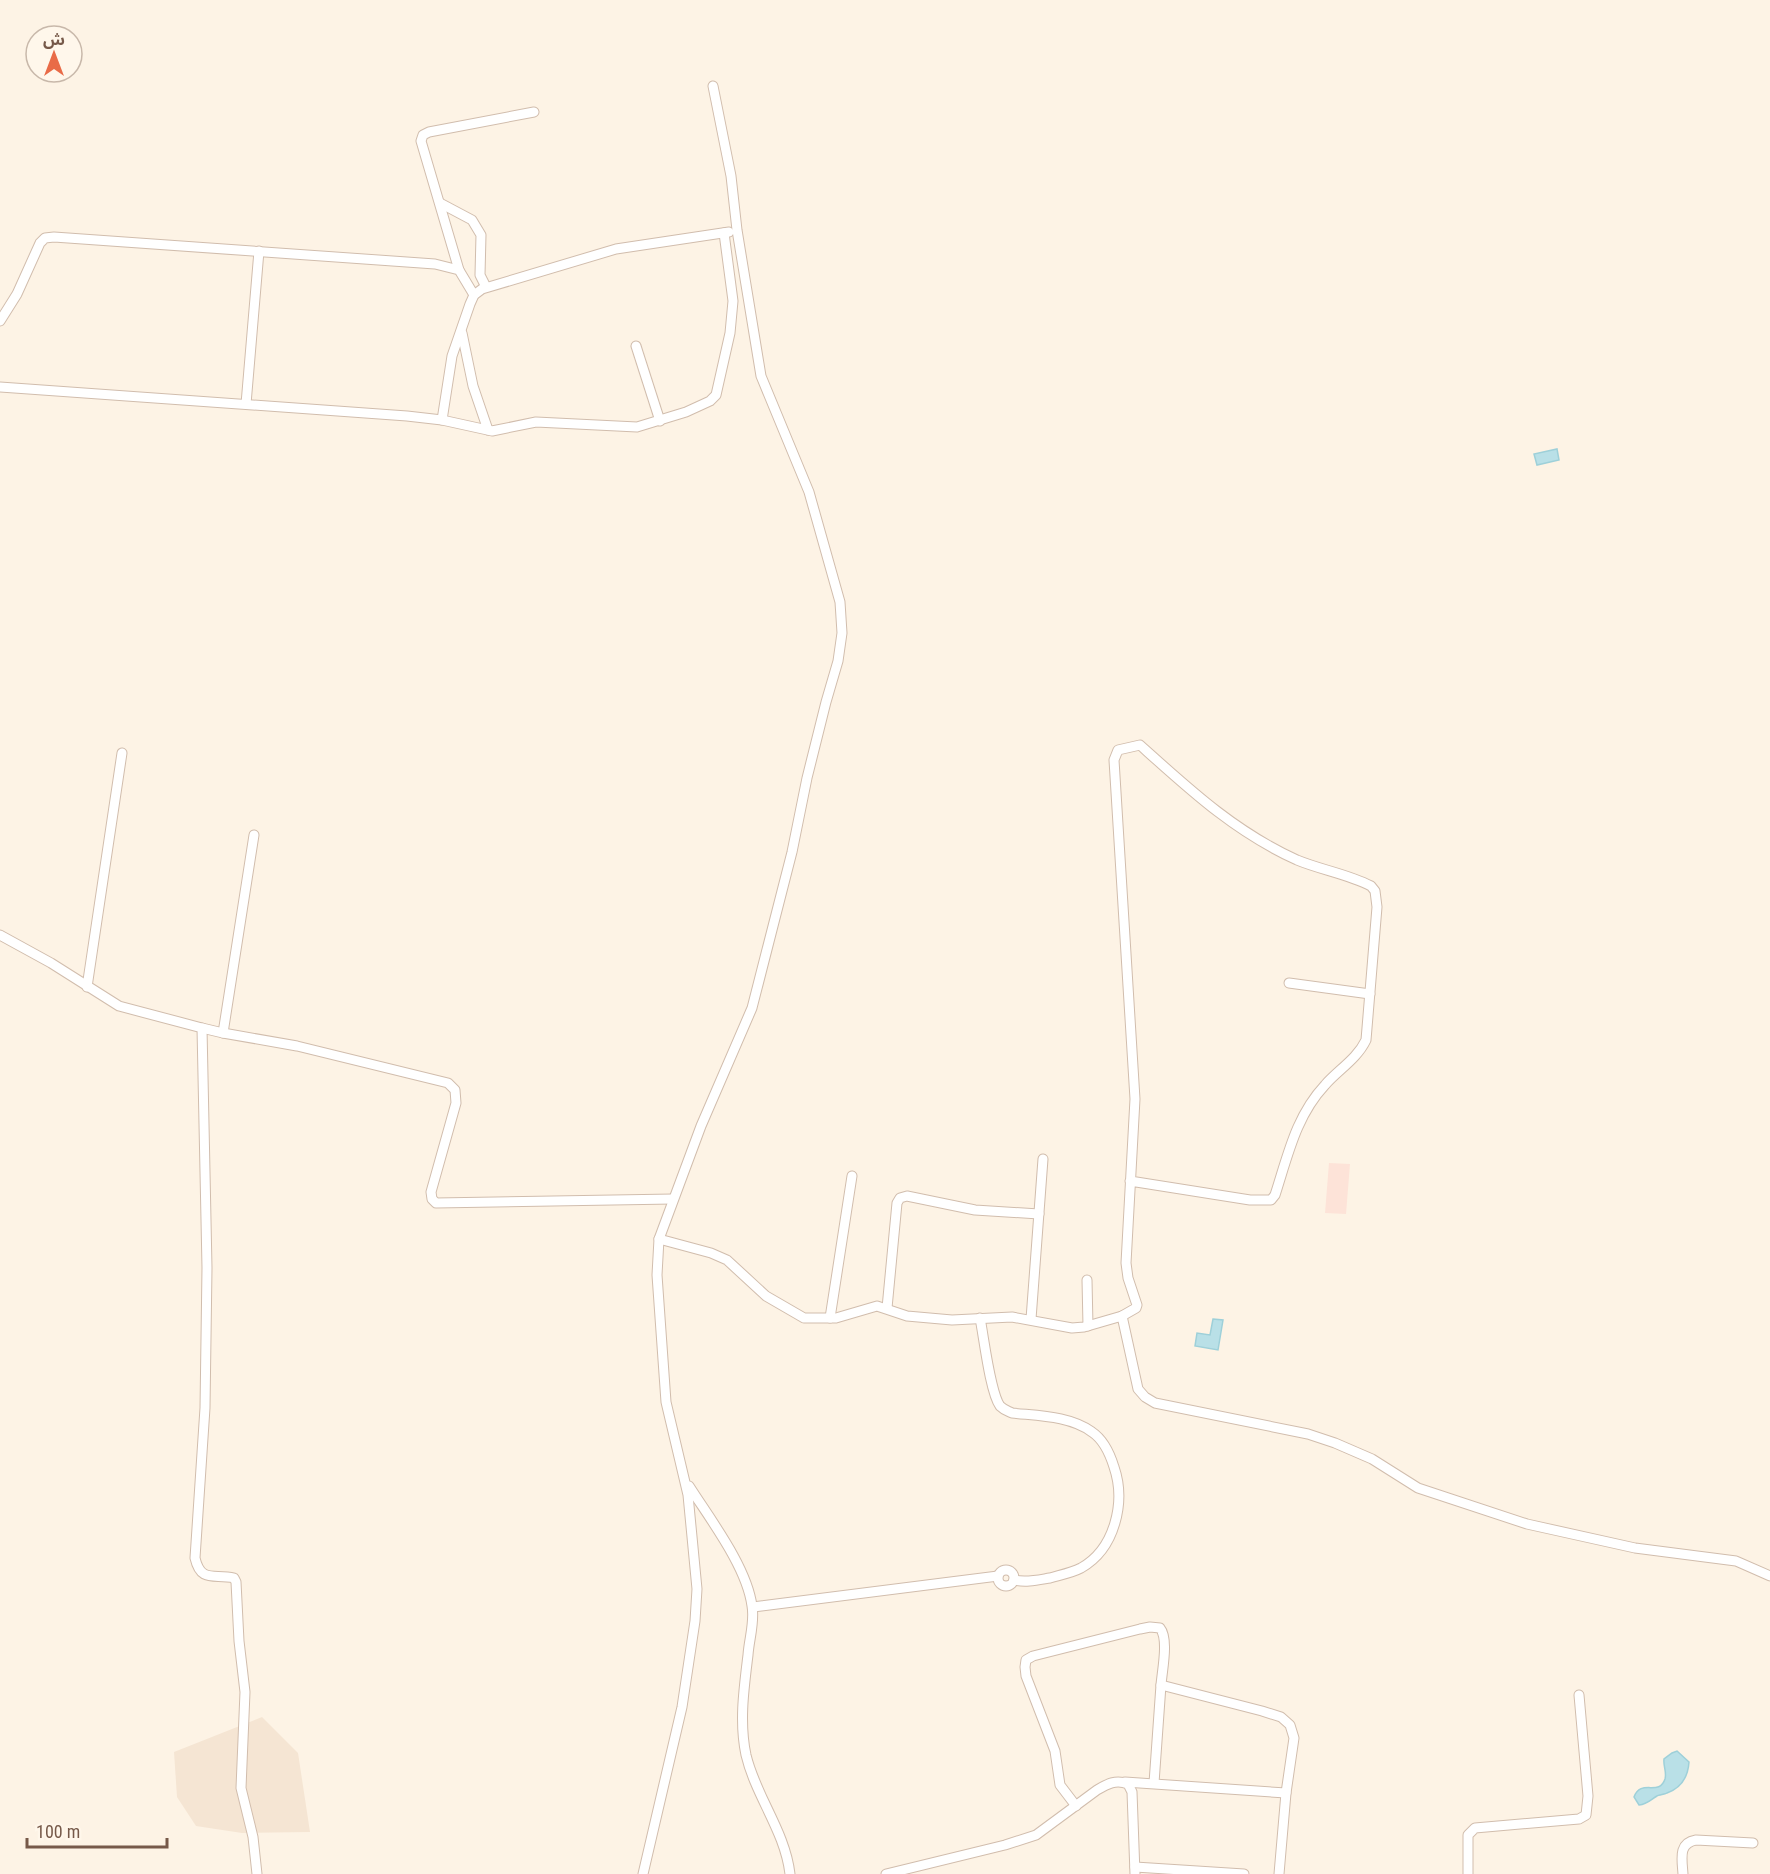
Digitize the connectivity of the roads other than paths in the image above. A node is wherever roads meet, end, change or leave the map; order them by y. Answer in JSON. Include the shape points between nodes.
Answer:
{"nodes":[{"id":1,"x":713,"y":86,"type":"dead end"},
{"id":2,"x":534,"y":112,"type":"dead end"},
{"id":3,"x":440,"y":203,"type":"junction"},
{"id":4,"x":737,"y":230,"type":"junction"},
{"id":5,"x":724,"y":233,"type":"junction"},
{"id":6,"x":259,"y":251,"type":"junction"},
{"id":7,"x":459,"y":270,"type":"junction"},
{"id":8,"x":486,"y":288,"type":"junction"},
{"id":9,"x":474,"y":295,"type":"junction"},
{"id":10,"x":0,"y":321,"type":"edge"},
{"id":11,"x":461,"y":328,"type":"junction"},
{"id":12,"x":636,"y":346,"type":"dead end"},
{"id":13,"x":0,"y":387,"type":"edge"},
{"id":14,"x":246,"y":404,"type":"junction"},
{"id":15,"x":442,"y":420,"type":"junction"},
{"id":16,"x":660,"y":421,"type":"junction"},
{"id":17,"x":488,"y":430,"type":"junction"},
{"id":18,"x":122,"y":753,"type":"dead end"},
{"id":19,"x":254,"y":835,"type":"dead end"},
{"id":20,"x":0,"y":935,"type":"edge"},
{"id":21,"x":1289,"y":983,"type":"dead end"},
{"id":22,"x":87,"y":987,"type":"junction"},
{"id":23,"x":1370,"y":994,"type":"junction"},
{"id":24,"x":202,"y":1028,"type":"junction"},
{"id":25,"x":223,"y":1034,"type":"junction"},
{"id":26,"x":1043,"y":1159,"type":"dead end"},
{"id":27,"x":852,"y":1176,"type":"dead end"},
{"id":28,"x":1130,"y":1180,"type":"junction"},
{"id":29,"x":673,"y":1199,"type":"junction"},
{"id":30,"x":1039,"y":1214,"type":"junction"},
{"id":31,"x":659,"y":1239,"type":"junction"},
{"id":32,"x":1087,"y":1280,"type":"dead end"},
{"id":33,"x":887,"y":1308,"type":"junction"},
{"id":34,"x":1122,"y":1316,"type":"junction"},
{"id":35,"x":830,"y":1318,"type":"junction"},
{"id":36,"x":980,"y":1318,"type":"junction"},
{"id":37,"x":1031,"y":1319,"type":"junction"},
{"id":38,"x":1088,"y":1326,"type":"junction"},
{"id":39,"x":683,"y":1477,"type":"junction"},
{"id":40,"x":1770,"y":1576,"type":"edge"},
{"id":41,"x":753,"y":1608,"type":"junction"},
{"id":42,"x":1161,"y":1685,"type":"junction"},
{"id":43,"x":1580,"y":1695,"type":"dead end"},
{"id":44,"x":1125,"y":1782,"type":"junction"},
{"id":45,"x":1154,"y":1784,"type":"junction"},
{"id":46,"x":1286,"y":1793,"type":"junction"},
{"id":47,"x":1076,"y":1806,"type":"junction"},
{"id":48,"x":1753,"y":1843,"type":"dead end"},
{"id":49,"x":1135,"y":1870,"type":"edge"},
{"id":50,"x":257,"y":1874,"type":"edge"},
{"id":51,"x":643,"y":1874,"type":"edge"},
{"id":52,"x":790,"y":1874,"type":"edge"},
{"id":53,"x":886,"y":1874,"type":"edge"},
{"id":54,"x":1244,"y":1874,"type":"edge"},
{"id":55,"x":1279,"y":1874,"type":"edge"},
{"id":56,"x":1468,"y":1874,"type":"edge"},
{"id":57,"x":1683,"y":1874,"type":"edge"}],
"edges":[{"from":1,"to":4,"type":"street","via":[[732,176]]},
{"from":2,"to":3,"type":"street","via":[[423,135]]},
{"from":3,"to":7,"type":"street"},
{"from":3,"to":8,"type":"street","via":[[472,220],[481,235],[480,275]]},
{"from":4,"to":5,"type":"street"},
{"from":4,"to":29,"type":"street","via":[[761,376],[809,492],[840,602],[842,633],[790,863],[752,1008]]},
{"from":5,"to":8,"type":"street","via":[[616,249]]},
{"from":5,"to":16,"type":"street","via":[[733,301],[718,390],[710,401]]},
{"from":6,"to":7,"type":"street","via":[[435,264]]},
{"from":6,"to":10,"type":"street","via":[[48,237],[40,243]]},
{"from":6,"to":14,"type":"street"},
{"from":7,"to":9,"type":"street"},
{"from":8,"to":9,"type":"street"},
{"from":9,"to":11,"type":"street"},
{"from":11,"to":15,"type":"street","via":[[447,377]]},
{"from":11,"to":17,"type":"street","via":[[473,386]]},
{"from":12,"to":16,"type":"street"},
{"from":13,"to":14,"type":"street"},
{"from":14,"to":15,"type":"street"},
{"from":15,"to":17,"type":"street"},
{"from":16,"to":17,"type":"street","via":[[637,428],[536,422]]},
{"from":18,"to":22,"type":"street"},
{"from":19,"to":25,"type":"street"},
{"from":20,"to":22,"type":"street"},
{"from":21,"to":23,"type":"street"},
{"from":22,"to":24,"type":"street","via":[[119,1006]]},
{"from":23,"to":28,"type":"street","via":[[1362,1049],[1324,1085],[1304,1113],[1271,1200]]},
{"from":23,"to":28,"type":"street","via":[[1377,907],[1371,886],[1298,860],[1225,819],[1140,745],[1118,750],[1114,760],[1115,803],[1134,1089]]},
{"from":24,"to":25,"type":"street"},
{"from":24,"to":50,"type":"street","via":[[207,1268],[205,1408],[195,1558],[202,1574],[230,1577],[236,1582],[245,1692],[241,1788]]},
{"from":25,"to":29,"type":"street","via":[[297,1046],[448,1083],[455,1090],[456,1103],[431,1192],[436,1203]]},
{"from":26,"to":30,"type":"street"},
{"from":27,"to":35,"type":"street"},
{"from":28,"to":34,"type":"street","via":[[1126,1263],[1137,1305]]},
{"from":29,"to":31,"type":"street"},
{"from":30,"to":33,"type":"street","via":[[975,1210],[907,1196],[900,1198]]},
{"from":30,"to":37,"type":"street"},
{"from":31,"to":35,"type":"street","via":[[727,1260],[766,1296],[804,1318]]},
{"from":31,"to":39,"type":"street","via":[[657,1291],[666,1402]]},
{"from":32,"to":38,"type":"street"},
{"from":33,"to":35,"type":"street","via":[[872,1306]]},
{"from":33,"to":36,"type":"street","via":[[907,1316]]},
{"from":34,"to":38,"type":"street"},
{"from":34,"to":40,"type":"street","via":[[1138,1389],[1155,1403],[1308,1434],[1372,1460],[1418,1488],[1527,1524],[1635,1548],[1736,1561]]},
{"from":36,"to":37,"type":"street"},
{"from":36,"to":41,"type":"street","via":[[994,1391],[1003,1408],[1012,1413],[1051,1417],[1089,1430],[1107,1449],[1118,1480],[1119,1503],[1116,1521],[1094,1558],[1068,1573],[1029,1582],[1014,1580],[1004,1586],[998,1576]]},
{"from":37,"to":38,"type":"street","via":[[1061,1327]]},
{"from":39,"to":41,"type":"street","via":[[724,1540],[748,1585]]},
{"from":39,"to":51,"type":"street","via":[[696,1565],[695,1621],[681,1707]]},
{"from":41,"to":52,"type":"street","via":[[741,1720],[744,1742],[758,1790],[781,1836]]},
{"from":42,"to":45,"type":"street"},
{"from":42,"to":46,"type":"street","via":[[1262,1710],[1286,1721],[1294,1738]]},
{"from":42,"to":47,"type":"street","via":[[1164,1637],[1162,1630],[1155,1627],[1026,1660],[1026,1676],[1055,1751],[1060,1785]]},
{"from":43,"to":56,"type":"street","via":[[1586,1815],[1579,1819],[1475,1828],[1468,1835]]},
{"from":44,"to":45,"type":"street"},
{"from":44,"to":47,"type":"street","via":[[1107,1784]]},
{"from":44,"to":49,"type":"street","via":[[1132,1792]]},
{"from":45,"to":46,"type":"street"},
{"from":46,"to":55,"type":"street"},
{"from":47,"to":53,"type":"street","via":[[1036,1835]]},
{"from":48,"to":57,"type":"street","via":[[1689,1841],[1682,1852]]},
{"from":49,"to":54,"type":"street"}]}
